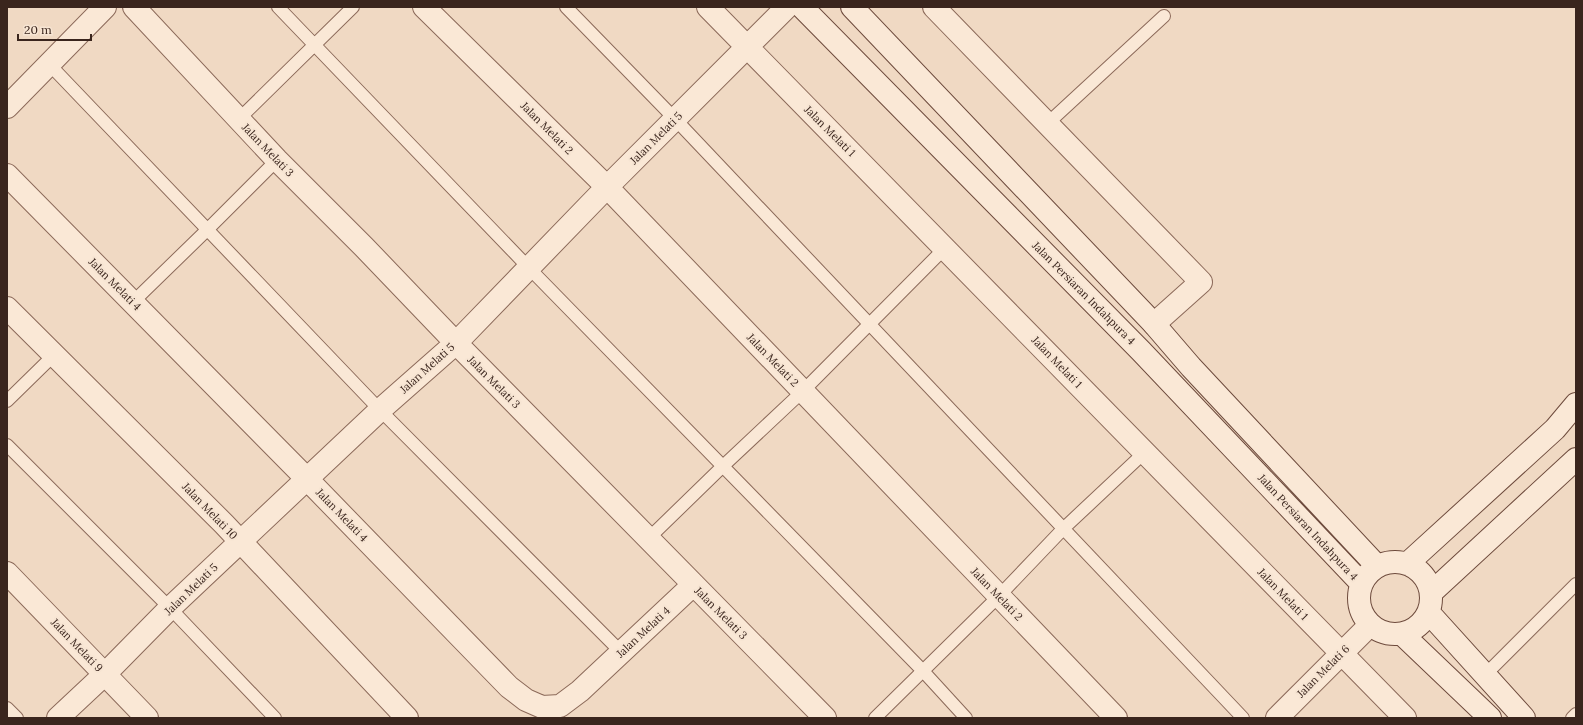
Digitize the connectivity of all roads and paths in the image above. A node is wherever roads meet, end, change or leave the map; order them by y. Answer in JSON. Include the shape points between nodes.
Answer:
{"nodes":[{"id":1,"x":105,"y":7,"type":"edge"},
{"id":2,"x":134,"y":7,"type":"edge"},
{"id":3,"x":278,"y":7,"type":"edge"},
{"id":4,"x":353,"y":7,"type":"edge"},
{"id":5,"x":424,"y":7,"type":"edge"},
{"id":6,"x":566,"y":7,"type":"edge"},
{"id":7,"x":708,"y":7,"type":"edge"},
{"id":8,"x":787,"y":7,"type":"edge"},
{"id":9,"x":802,"y":7,"type":"edge"},
{"id":10,"x":852,"y":7,"type":"edge"},
{"id":11,"x":934,"y":7,"type":"edge"},
{"id":12,"x":1164,"y":16,"type":"dead end"},
{"id":13,"x":315,"y":46,"type":"junction"},
{"id":14,"x":747,"y":47,"type":"junction"},
{"id":15,"x":49,"y":64,"type":"junction"},
{"id":16,"x":7,"y":107,"type":"edge"},
{"id":17,"x":239,"y":119,"type":"junction"},
{"id":18,"x":675,"y":119,"type":"junction"},
{"id":19,"x":1047,"y":124,"type":"junction"},
{"id":20,"x":277,"y":160,"type":"junction"},
{"id":21,"x":7,"y":175,"type":"edge"},
{"id":22,"x":607,"y":187,"type":"junction"},
{"id":23,"x":208,"y":230,"type":"junction"},
{"id":24,"x":945,"y":248,"type":"junction"},
{"id":25,"x":528,"y":268,"type":"junction"},
{"id":26,"x":133,"y":302,"type":"junction"},
{"id":27,"x":7,"y":308,"type":"edge"},
{"id":28,"x":868,"y":324,"type":"junction"},
{"id":29,"x":1154,"y":324,"type":"junction"},
{"id":30,"x":456,"y":342,"type":"junction"},
{"id":31,"x":54,"y":355,"type":"junction"},
{"id":32,"x":802,"y":391,"type":"junction"},
{"id":33,"x":7,"y":402,"type":"edge"},
{"id":34,"x":1576,"y":404,"type":"edge"},
{"id":35,"x":380,"y":410,"type":"junction"},
{"id":36,"x":7,"y":445,"type":"edge"},
{"id":37,"x":1145,"y":452,"type":"junction"},
{"id":38,"x":1576,"y":459,"type":"edge"},
{"id":39,"x":722,"y":467,"type":"junction"},
{"id":40,"x":307,"y":479,"type":"junction"},
{"id":41,"x":1063,"y":529,"type":"junction"},
{"id":42,"x":648,"y":539,"type":"junction"},
{"id":43,"x":240,"y":542,"type":"junction"},
{"id":44,"x":1407,"y":564,"type":"junction"},
{"id":45,"x":1376,"y":566,"type":"junction"},
{"id":46,"x":7,"y":573,"type":"edge"},
{"id":47,"x":1361,"y":583,"type":"junction"},
{"id":48,"x":693,"y":584,"type":"junction"},
{"id":49,"x":1576,"y":584,"type":"edge"},
{"id":50,"x":1432,"y":592,"type":"junction"},
{"id":51,"x":999,"y":596,"type":"junction"},
{"id":52,"x":170,"y":608,"type":"junction"},
{"id":53,"x":1429,"y":613,"type":"junction"},
{"id":54,"x":1370,"y":625,"type":"junction"},
{"id":55,"x":1402,"y":634,"type":"junction"},
{"id":56,"x":621,"y":652,"type":"junction"},
{"id":57,"x":1341,"y":654,"type":"junction"},
{"id":58,"x":923,"y":671,"type":"junction"},
{"id":59,"x":105,"y":674,"type":"junction"},
{"id":60,"x":1485,"y":675,"type":"junction"},
{"id":61,"x":7,"y":708,"type":"edge"},
{"id":62,"x":1576,"y":714,"type":"edge"},
{"id":63,"x":17,"y":718,"type":"edge"},
{"id":64,"x":58,"y":718,"type":"edge"},
{"id":65,"x":147,"y":718,"type":"edge"},
{"id":66,"x":275,"y":718,"type":"edge"},
{"id":67,"x":407,"y":718,"type":"edge"},
{"id":68,"x":825,"y":718,"type":"edge"},
{"id":69,"x":875,"y":718,"type":"edge"},
{"id":70,"x":966,"y":718,"type":"edge"},
{"id":71,"x":1116,"y":718,"type":"edge"},
{"id":72,"x":1243,"y":718,"type":"edge"},
{"id":73,"x":1277,"y":718,"type":"edge"},
{"id":74,"x":1405,"y":718,"type":"edge"},
{"id":75,"x":1490,"y":718,"type":"edge"},
{"id":76,"x":1524,"y":718,"type":"edge"},
{"id":77,"x":1572,"y":718,"type":"edge"}],
"edges":[{"from":1,"to":15,"type":"street"},
{"from":2,"to":17,"type":"street","name":"Jalan Melati 3"},
{"from":3,"to":13,"type":"lane"},
{"from":4,"to":13,"type":"lane"},
{"from":5,"to":22,"type":"street","name":"Jalan Melati 2"},
{"from":6,"to":18,"type":"lane"},
{"from":7,"to":14,"type":"street","name":"Jalan Melati 1"},
{"from":8,"to":14,"type":"street","name":"Jalan Melati 5"},
{"from":9,"to":47,"type":"street","name":"Jalan Persiaran Indahpura 4","via":[[1141,351]]},
{"from":10,"to":29,"type":"street"},
{"from":11,"to":19,"type":"street"},
{"from":12,"to":19,"type":"lane"},
{"from":13,"to":17,"type":"lane"},
{"from":13,"to":25,"type":"lane"},
{"from":14,"to":18,"type":"street","name":"Jalan Melati 5"},
{"from":14,"to":24,"type":"street","name":"Jalan Melati 1"},
{"from":15,"to":16,"type":"street"},
{"from":15,"to":23,"type":"lane"},
{"from":17,"to":20,"type":"street","name":"Jalan Melati 3"},
{"from":18,"to":22,"type":"street","name":"Jalan Melati 5"},
{"from":18,"to":28,"type":"lane"},
{"from":19,"to":29,"type":"street","via":[[1201,282]]},
{"from":20,"to":23,"type":"lane"},
{"from":20,"to":30,"type":"street","name":"Jalan Melati 3"},
{"from":21,"to":26,"type":"street","name":"Jalan Melati 4"},
{"from":22,"to":25,"type":"street","name":"Jalan Melati 5"},
{"from":22,"to":32,"type":"street","name":"Jalan Melati 2"},
{"from":23,"to":26,"type":"lane"},
{"from":23,"to":35,"type":"lane"},
{"from":24,"to":28,"type":"lane"},
{"from":24,"to":37,"type":"street","name":"Jalan Melati 1"},
{"from":25,"to":30,"type":"street","name":"Jalan Melati 5"},
{"from":25,"to":39,"type":"lane"},
{"from":26,"to":40,"type":"street","name":"Jalan Melati 4"},
{"from":27,"to":31,"type":"street","name":"Jalan Melati 10"},
{"from":28,"to":32,"type":"lane"},
{"from":28,"to":41,"type":"lane"},
{"from":29,"to":45,"type":"street"},
{"from":30,"to":35,"type":"street","name":"Jalan Melati 5"},
{"from":30,"to":42,"type":"street","name":"Jalan Melati 3"},
{"from":31,"to":33,"type":"lane"},
{"from":31,"to":43,"type":"street","name":"Jalan Melati 10"},
{"from":32,"to":39,"type":"lane"},
{"from":32,"to":51,"type":"street","name":"Jalan Melati 2"},
{"from":34,"to":44,"type":"street","via":[[1555,429]]},
{"from":35,"to":40,"type":"street","name":"Jalan Melati 5"},
{"from":35,"to":56,"type":"lane"},
{"from":36,"to":52,"type":"lane"},
{"from":37,"to":41,"type":"lane"},
{"from":37,"to":57,"type":"street","name":"Jalan Melati 1"},
{"from":38,"to":50,"type":"street"},
{"from":39,"to":42,"type":"lane"},
{"from":39,"to":58,"type":"lane"},
{"from":40,"to":43,"type":"street","name":"Jalan Melati 5"},
{"from":40,"to":56,"type":"street","name":"Jalan Melati 4","via":[[509,687],[526,700],[542,707],[560,706],[580,691]]},
{"from":41,"to":51,"type":"lane"},
{"from":41,"to":72,"type":"lane"},
{"from":42,"to":48,"type":"street","name":"Jalan Melati 3"},
{"from":43,"to":52,"type":"street","name":"Jalan Melati 5"},
{"from":43,"to":67,"type":"street","name":"Jalan Melati 10"},
{"from":44,"to":45,"type":"street","via":[[1388,562]]},
{"from":44,"to":50,"type":"street","via":[[1421,572]]},
{"from":45,"to":47,"type":"street"},
{"from":46,"to":59,"type":"street","name":"Jalan Melati 9"},
{"from":47,"to":54,"type":"street","via":[[1359,605]]},
{"from":48,"to":56,"type":"street","name":"Jalan Melati 4"},
{"from":48,"to":68,"type":"street","name":"Jalan Melati 3"},
{"from":49,"to":60,"type":"lane"},
{"from":50,"to":53,"type":"street"},
{"from":51,"to":58,"type":"lane"},
{"from":51,"to":71,"type":"street","name":"Jalan Melati 2"},
{"from":52,"to":59,"type":"street","name":"Jalan Melati 5"},
{"from":52,"to":66,"type":"lane"},
{"from":53,"to":55,"type":"street","via":[[1422,623]]},
{"from":53,"to":60,"type":"street"},
{"from":54,"to":55,"type":"street","via":[[1380,631]]},
{"from":54,"to":57,"type":"street","name":"Jalan Melati 6"},
{"from":55,"to":75,"type":"street"},
{"from":57,"to":73,"type":"street","name":"Jalan Melati 6"},
{"from":57,"to":74,"type":"street","name":"Jalan Melati 1"},
{"from":58,"to":69,"type":"lane"},
{"from":58,"to":70,"type":"lane"},
{"from":59,"to":64,"type":"street","name":"Jalan Melati 5"},
{"from":59,"to":65,"type":"street","name":"Jalan Melati 9"},
{"from":60,"to":76,"type":"street"},
{"from":61,"to":63,"type":"lane"},
{"from":62,"to":77,"type":"lane"}]}
